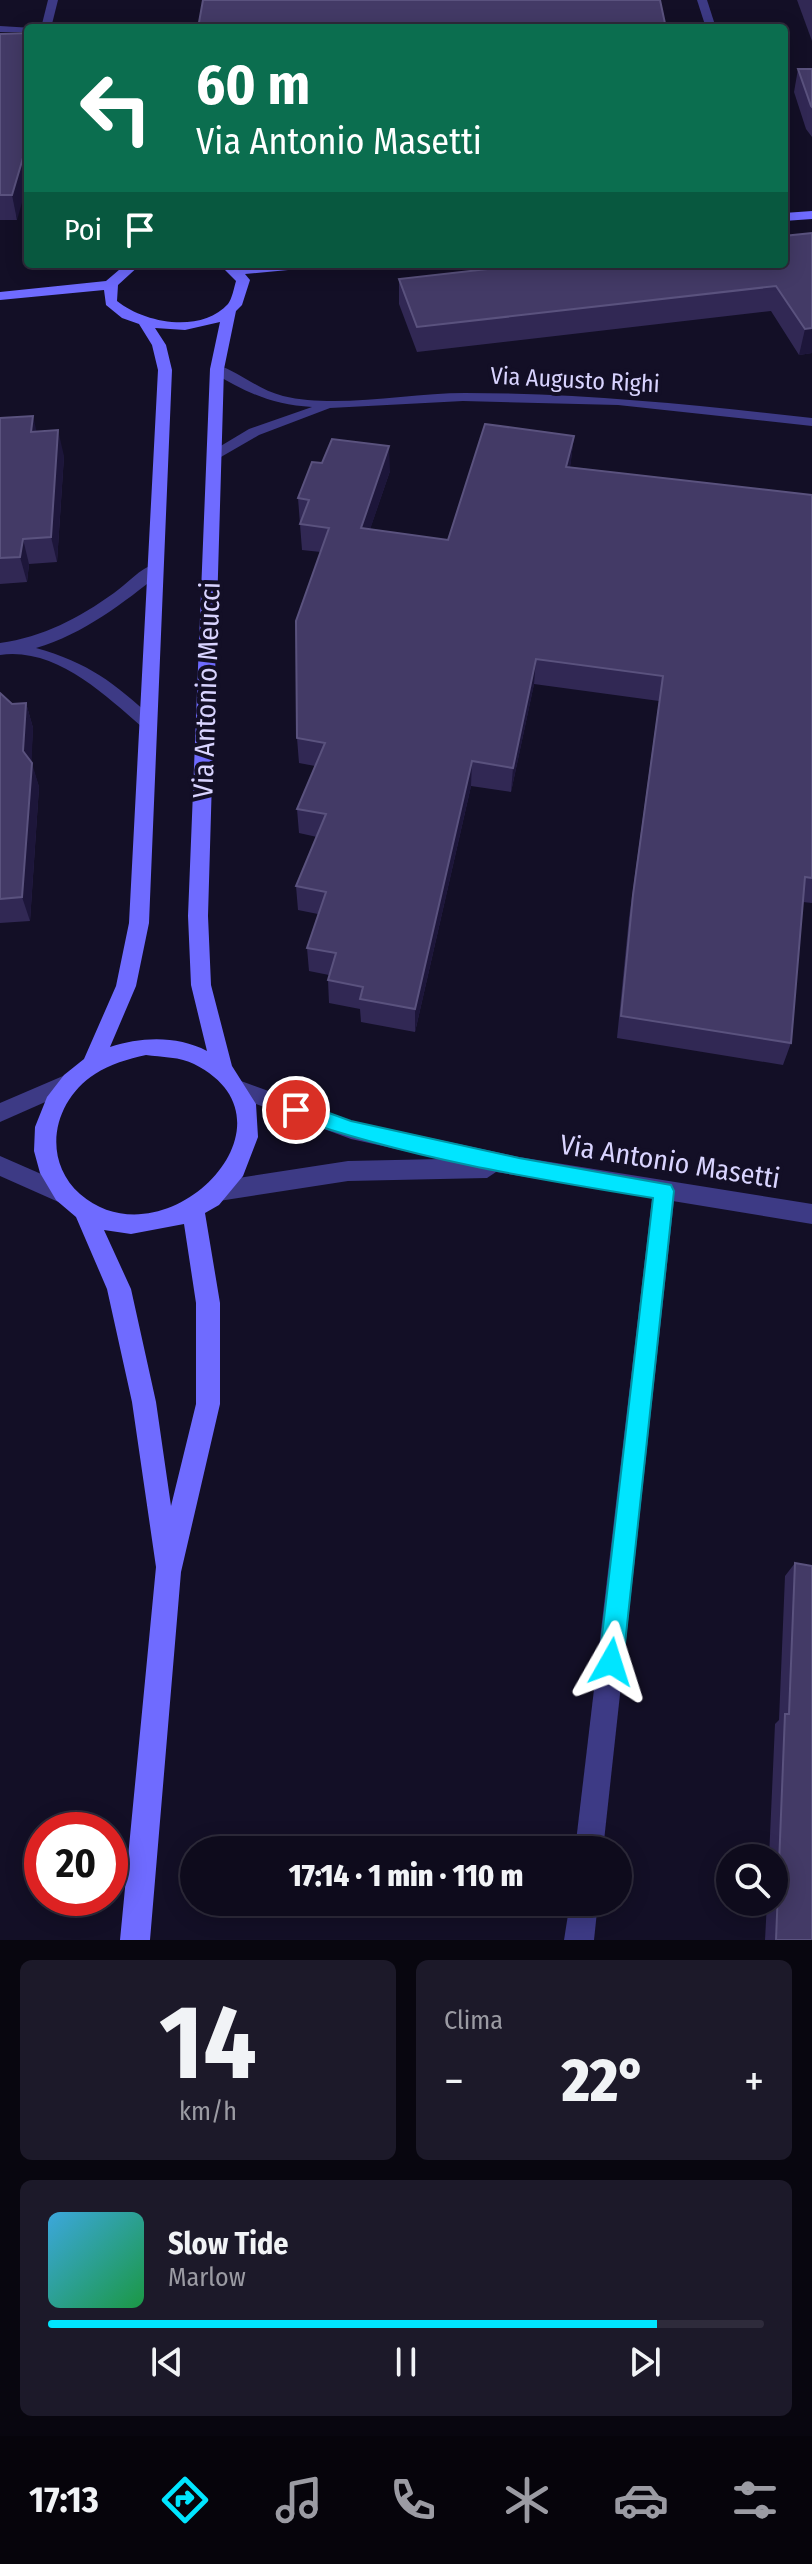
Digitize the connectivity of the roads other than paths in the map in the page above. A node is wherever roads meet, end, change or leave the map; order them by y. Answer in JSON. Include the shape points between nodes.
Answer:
{"nodes":[{"id":1,"x":53,"y":0,"type":"edge"},
{"id":2,"x":702,"y":0,"type":"edge"},
{"id":3,"x":47,"y":24,"type":"edge"},
{"id":4,"x":710,"y":24,"type":"edge"},
{"id":5,"x":0,"y":29,"type":"edge"},
{"id":6,"x":24,"y":29,"type":"edge"},
{"id":7,"x":812,"y":215,"type":"edge"},
{"id":8,"x":788,"y":217,"type":"edge"},
{"id":9,"x":127,"y":268,"type":"edge"},
{"id":10,"x":232,"y":268,"type":"edge"},
{"id":11,"x":110,"y":285,"type":"junction"},
{"id":12,"x":0,"y":296,"type":"edge"},
{"id":13,"x":229,"y":310,"type":"junction"},
{"id":14,"x":146,"y":324,"type":"junction"},
{"id":15,"x":217,"y":369,"type":"junction"},
{"id":16,"x":335,"y":404,"type":"junction"},
{"id":17,"x":812,"y":422,"type":"edge"},
{"id":18,"x":214,"y":456,"type":"junction"},
{"id":19,"x":155,"y":569,"type":"junction"},
{"id":20,"x":9,"y":649,"type":"edge"},
{"id":21,"x":148,"y":723,"type":"junction"},
{"id":22,"x":92,"y":1064,"type":"junction"},
{"id":23,"x":222,"y":1068,"type":"junction"},
{"id":24,"x":70,"y":1082,"type":"junction"},
{"id":25,"x":241,"y":1090,"type":"junction"},
{"id":26,"x":0,"y":1113,"type":"edge"},
{"id":27,"x":0,"y":1166,"type":"edge"},
{"id":28,"x":519,"y":1167,"type":"junction"},
{"id":29,"x":219,"y":1191,"type":"junction"},
{"id":30,"x":664,"y":1191,"type":"junction"},
{"id":31,"x":63,"y":1194,"type":"junction"},
{"id":32,"x":193,"y":1210,"type":"junction"},
{"id":33,"x":85,"y":1212,"type":"junction"},
{"id":34,"x":812,"y":1214,"type":"edge"},
{"id":35,"x":168,"y":1572,"type":"junction"},
{"id":36,"x":591,"y":1836,"type":"edge"},
{"id":37,"x":582,"y":1916,"type":"edge"},
{"id":38,"x":135,"y":1940,"type":"edge"},
{"id":39,"x":579,"y":1940,"type":"edge"}],
"edges":[{"from":1,"to":3,"type":"street"},
{"from":2,"to":4,"type":"street"},
{"from":5,"to":6,"type":"street"},
{"from":7,"to":8,"type":"street"},
{"from":9,"to":11,"type":"street"},
{"from":10,"to":13,"type":"street","name":"Via Antonio Meucci","via":[[243,280],[243,291]]},
{"from":11,"to":12,"type":"street"},
{"from":11,"to":14,"type":"street","via":[[114,308]]},
{"from":13,"to":14,"type":"street","via":[[191,325]]},
{"from":13,"to":15,"type":"street","name":"Via Antonio Meucci"},
{"from":14,"to":19,"type":"street","name":"Via Antonio Meucci","via":[[165,370]]},
{"from":15,"to":16,"type":"street","name":"Via Augusto Righi","via":[[253,391],[283,401]]},
{"from":15,"to":18,"type":"street","name":"Via Antonio Meucci"},
{"from":16,"to":17,"type":"street","name":"Via Augusto Righi","via":[[463,397],[618,401]]},
{"from":16,"to":18,"type":"street","name":"Via Augusto Righi","via":[[254,432]]},
{"from":18,"to":23,"type":"street","name":"Via Antonio Meucci","via":[[198,916],[201,985]]},
{"from":19,"to":20,"type":"street","via":[[79,624]]},
{"from":19,"to":21,"type":"street","name":"Via Antonio Meucci"},
{"from":20,"to":21,"type":"street","via":[[69,663],[109,688]]},
{"from":21,"to":22,"type":"street","name":"Via Antonio Meucci","via":[[139,923],[126,986]]},
{"from":22,"to":23,"type":"street","via":[[118,1052],[174,1046]]},
{"from":22,"to":24,"type":"street"},
{"from":23,"to":25,"type":"street"},
{"from":24,"to":26,"type":"street"},
{"from":24,"to":31,"type":"street","via":[[53,1105],[44,1132],[45,1159]]},
{"from":25,"to":28,"type":"street","name":"Via Antonio Masetti","via":[[351,1130]]},
{"from":25,"to":29,"type":"street","via":[[249,1115],[248,1141],[238,1168]]},
{"from":27,"to":31,"type":"street"},
{"from":28,"to":29,"type":"street","name":"Via Antonio Masetti","via":[[348,1171]]},
{"from":28,"to":30,"type":"street","name":"Via Antonio Masetti"},
{"from":29,"to":32,"type":"street"},
{"from":30,"to":34,"type":"street","name":"Via Antonio Masetti"},
{"from":30,"to":36,"type":"street"},
{"from":31,"to":33,"type":"street"},
{"from":32,"to":33,"type":"street","via":[[162,1221],[130,1224]]},
{"from":32,"to":35,"type":"street","via":[[208,1303],[208,1404]]},
{"from":33,"to":35,"type":"street","via":[[119,1289],[144,1402]]},
{"from":35,"to":38,"type":"street"},
{"from":37,"to":39,"type":"street"}]}
